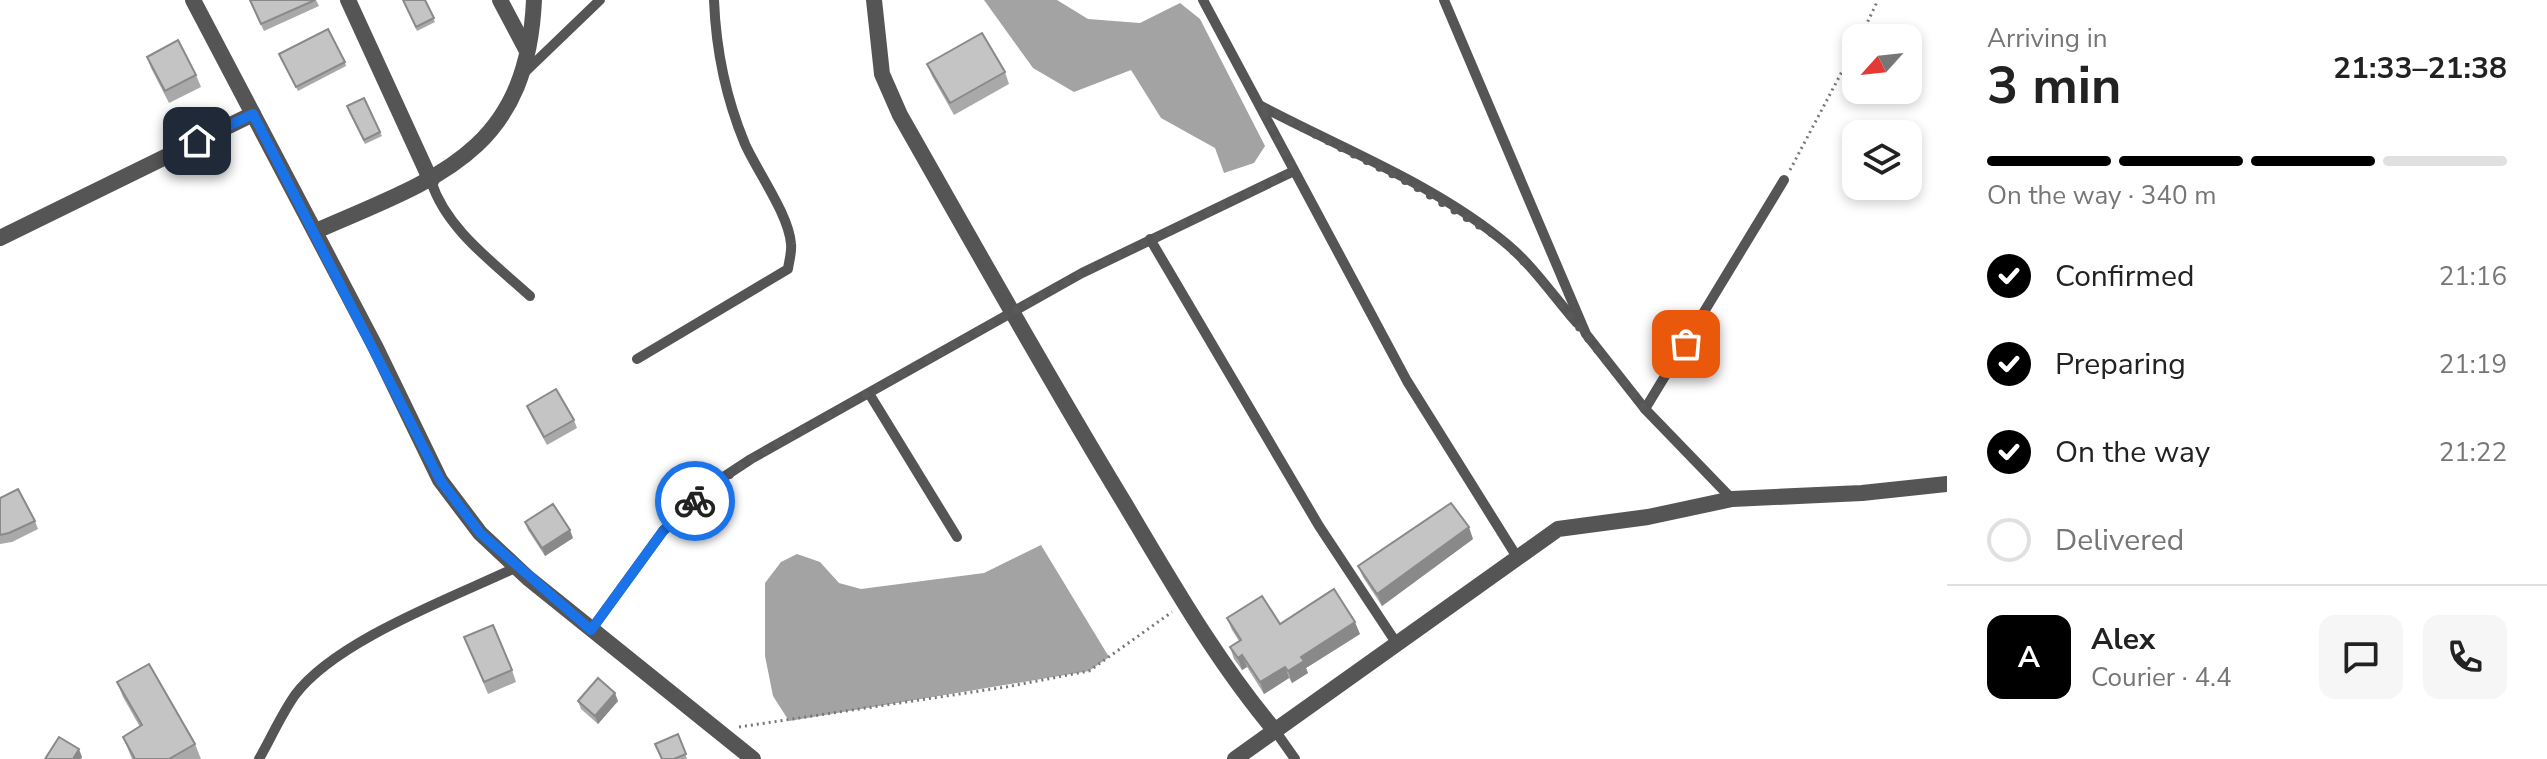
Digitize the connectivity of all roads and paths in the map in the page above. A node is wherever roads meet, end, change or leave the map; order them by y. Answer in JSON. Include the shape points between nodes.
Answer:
{"nodes":[{"id":1,"x":193,"y":0,"type":"edge"},
{"id":2,"x":348,"y":0,"type":"edge"},
{"id":3,"x":500,"y":0,"type":"edge"},
{"id":4,"x":534,"y":0,"type":"edge"},
{"id":5,"x":600,"y":0,"type":"edge"},
{"id":6,"x":714,"y":0,"type":"edge"},
{"id":7,"x":874,"y":0,"type":"edge"},
{"id":8,"x":1203,"y":0,"type":"edge"},
{"id":9,"x":1444,"y":0,"type":"edge"},
{"id":10,"x":1878,"y":0,"type":"edge"},
{"id":11,"x":1867,"y":24,"type":"edge"},
{"id":12,"x":527,"y":51,"type":"junction"},
{"id":13,"x":1842,"y":71,"type":"edge"},
{"id":14,"x":523,"y":74,"type":"junction"},
{"id":15,"x":1260,"y":106,"type":"junction"},
{"id":16,"x":253,"y":114,"type":"junction"},
{"id":17,"x":1294,"y":171,"type":"junction"},
{"id":18,"x":1784,"y":180,"type":"joint"},
{"id":19,"x":431,"y":181,"type":"junction"},
{"id":20,"x":316,"y":231,"type":"junction"},
{"id":21,"x":0,"y":238,"type":"edge"},
{"id":22,"x":1150,"y":239,"type":"junction"},
{"id":23,"x":530,"y":296,"type":"dead end"},
{"id":24,"x":1012,"y":314,"type":"junction"},
{"id":25,"x":1586,"y":334,"type":"junction"},
{"id":26,"x":637,"y":359,"type":"dead end"},
{"id":27,"x":870,"y":395,"type":"junction"},
{"id":28,"x":1645,"y":409,"type":"junction"},
{"id":29,"x":1947,"y":484,"type":"edge"},
{"id":30,"x":1732,"y":499,"type":"junction"},
{"id":31,"x":957,"y":537,"type":"dead end"},
{"id":32,"x":1517,"y":557,"type":"junction"},
{"id":33,"x":517,"y":567,"type":"junction"},
{"id":34,"x":1184,"y":603,"type":"junction"},
{"id":35,"x":591,"y":630,"type":"junction"},
{"id":36,"x":1397,"y":644,"type":"junction"},
{"id":37,"x":717,"y":729,"type":"junction"},
{"id":38,"x":1276,"y":732,"type":"junction"},
{"id":39,"x":259,"y":759,"type":"edge"},
{"id":40,"x":753,"y":759,"type":"edge"},
{"id":41,"x":1235,"y":759,"type":"edge"},
{"id":42,"x":1295,"y":759,"type":"edge"}],
"edges":[{"from":1,"to":16,"type":"street"},
{"from":2,"to":19,"type":"street"},
{"from":3,"to":12,"type":"street"},
{"from":4,"to":12,"type":"street"},
{"from":5,"to":14,"type":"lane"},
{"from":6,"to":26,"type":"lane","via":[[715,46],[727,94],[791,243],[788,269]]},
{"from":7,"to":24,"type":"street","via":[[888,88]]},
{"from":8,"to":15,"type":"lane"},
{"from":9,"to":25,"type":"lane"},
{"from":10,"to":11,"type":"path"},
{"from":12,"to":14,"type":"street"},
{"from":13,"to":18,"type":"path"},
{"from":14,"to":19,"type":"street","via":[[499,122],[469,156]]},
{"from":15,"to":17,"type":"lane"},
{"from":15,"to":25,"type":"lane","via":[[1411,184],[1501,239]]},
{"from":16,"to":20,"type":"street"},
{"from":16,"to":21,"type":"street"},
{"from":17,"to":22,"type":"lane"},
{"from":17,"to":32,"type":"lane","via":[[1407,381]]},
{"from":18,"to":28,"type":"lane"},
{"from":19,"to":20,"type":"street"},
{"from":19,"to":23,"type":"lane","via":[[437,201],[469,240]]},
{"from":20,"to":33,"type":"street","via":[[440,480],[480,533]]},
{"from":22,"to":24,"type":"lane"},
{"from":22,"to":36,"type":"lane","via":[[1319,526]]},
{"from":24,"to":27,"type":"lane"},
{"from":24,"to":34,"type":"street"},
{"from":25,"to":28,"type":"lane"},
{"from":27,"to":31,"type":"lane"},
{"from":27,"to":35,"type":"lane","via":[[713,484],[663,531]]},
{"from":28,"to":30,"type":"lane"},
{"from":29,"to":30,"type":"street"},
{"from":30,"to":32,"type":"street","via":[[1558,529]]},
{"from":32,"to":36,"type":"street"},
{"from":33,"to":35,"type":"street"},
{"from":33,"to":39,"type":"lane","via":[[371,636],[336,659],[296,693]]},
{"from":34,"to":37,"type":"path","via":[[1089,671]]},
{"from":34,"to":38,"type":"street","via":[[1221,663]]},
{"from":35,"to":37,"type":"street"},
{"from":36,"to":38,"type":"street"},
{"from":37,"to":40,"type":"street"},
{"from":38,"to":41,"type":"street"},
{"from":38,"to":42,"type":"lane"}]}
